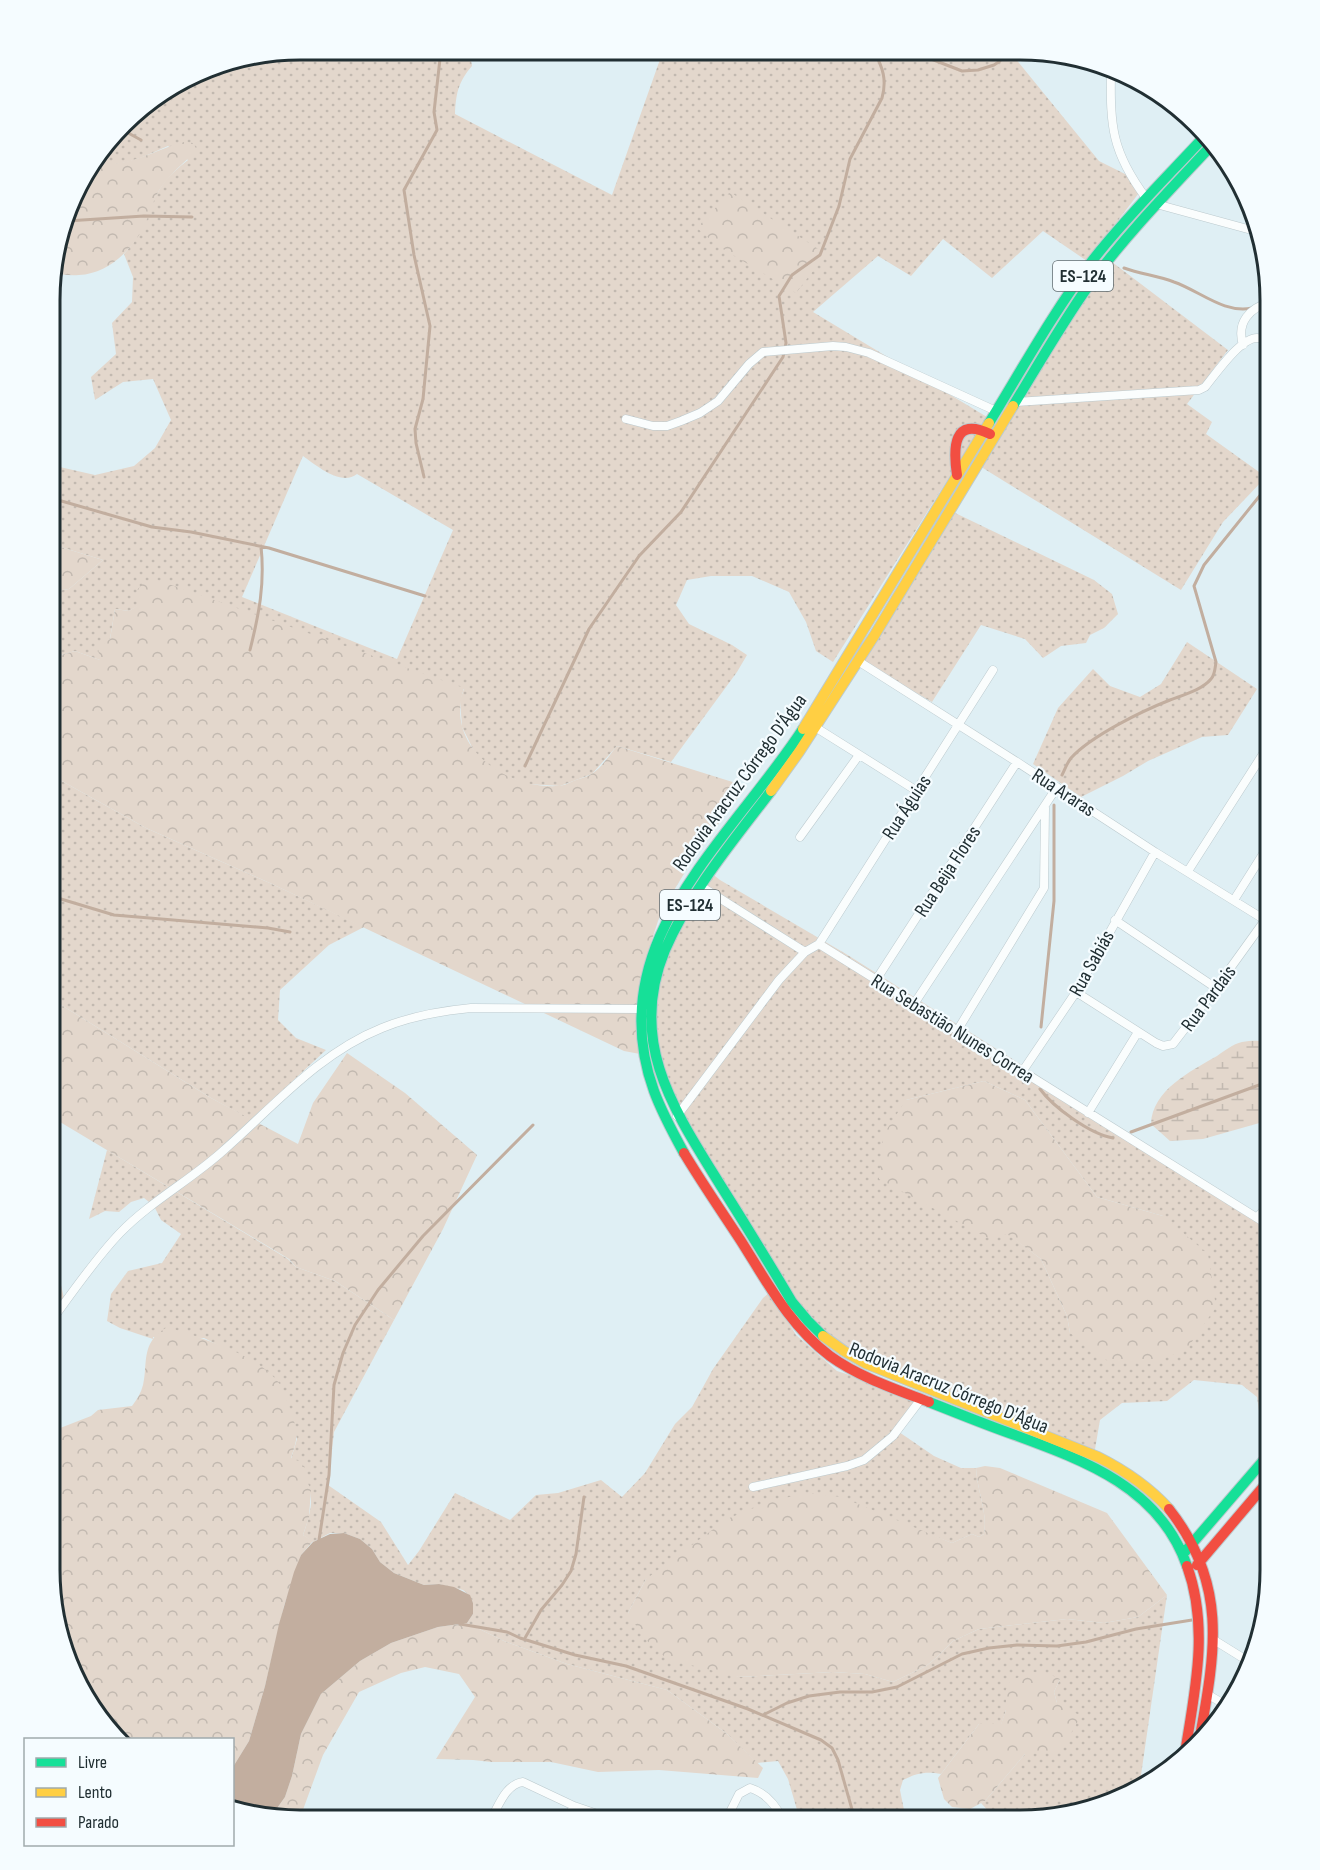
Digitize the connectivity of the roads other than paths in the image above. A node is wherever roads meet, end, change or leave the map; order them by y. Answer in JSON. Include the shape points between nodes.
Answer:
{"nodes":[{"id":1,"x":1112,"y":78,"type":"edge"},
{"id":2,"x":1200,"y":142,"type":"edge"},
{"id":3,"x":1207,"y":150,"type":"edge"},
{"id":4,"x":1151,"y":201,"type":"junction"},
{"id":5,"x":1249,"y":230,"type":"edge"},
{"id":6,"x":1260,"y":306,"type":"edge"},
{"id":7,"x":1260,"y":339,"type":"edge"},
{"id":8,"x":1243,"y":345,"type":"junction"},
{"id":9,"x":1016,"y":402,"type":"junction"},
{"id":10,"x":996,"y":411,"type":"junction"},
{"id":11,"x":626,"y":419,"type":"dead end"},
{"id":12,"x":984,"y":430,"type":"junction"},
{"id":13,"x":994,"y":437,"type":"junction"},
{"id":14,"x":957,"y":475,"type":"junction"},
{"id":15,"x":858,"y":661,"type":"junction"},
{"id":16,"x":993,"y":670,"type":"dead end"},
{"id":17,"x":959,"y":725,"type":"junction"},
{"id":18,"x":815,"y":727,"type":"junction"},
{"id":19,"x":859,"y":755,"type":"junction"},
{"id":20,"x":1260,"y":759,"type":"edge"},
{"id":21,"x":1017,"y":762,"type":"junction"},
{"id":22,"x":1056,"y":787,"type":"junction"},
{"id":23,"x":917,"y":791,"type":"junction"},
{"id":24,"x":1045,"y":807,"type":"junction"},
{"id":25,"x":800,"y":837,"type":"dead end"},
{"id":26,"x":1155,"y":852,"type":"junction"},
{"id":27,"x":1260,"y":859,"type":"edge"},
{"id":28,"x":1188,"y":872,"type":"junction"},
{"id":29,"x":702,"y":887,"type":"junction"},
{"id":30,"x":1234,"y":900,"type":"junction"},
{"id":31,"x":1260,"y":917,"type":"edge"},
{"id":32,"x":1115,"y":920,"type":"junction"},
{"id":33,"x":1260,"y":931,"type":"edge"},
{"id":34,"x":819,"y":944,"type":"junction"},
{"id":35,"x":805,"y":952,"type":"junction"},
{"id":36,"x":876,"y":980,"type":"junction"},
{"id":37,"x":1216,"y":988,"type":"junction"},
{"id":38,"x":1076,"y":992,"type":"junction"},
{"id":39,"x":914,"y":1004,"type":"junction"},
{"id":40,"x":641,"y":1008,"type":"junction"},
{"id":41,"x":957,"y":1031,"type":"junction"},
{"id":42,"x":1138,"y":1032,"type":"junction"},
{"id":43,"x":1022,"y":1072,"type":"junction"},
{"id":44,"x":1088,"y":1113,"type":"junction"},
{"id":45,"x":677,"y":1116,"type":"junction"},
{"id":46,"x":1260,"y":1214,"type":"edge"},
{"id":47,"x":1257,"y":1218,"type":"junction"},
{"id":48,"x":1260,"y":1220,"type":"edge"},
{"id":49,"x":60,"y":1309,"type":"edge"},
{"id":50,"x":921,"y":1399,"type":"junction"},
{"id":51,"x":1260,"y":1465,"type":"edge"},
{"id":52,"x":753,"y":1487,"type":"dead end"},
{"id":53,"x":1260,"y":1491,"type":"edge"},
{"id":54,"x":1194,"y":1544,"type":"junction"},
{"id":55,"x":1183,"y":1554,"type":"junction"},
{"id":56,"x":1202,"y":1561,"type":"junction"},
{"id":57,"x":1191,"y":1570,"type":"junction"},
{"id":58,"x":1214,"y":1640,"type":"junction"},
{"id":59,"x":1243,"y":1658,"type":"edge"},
{"id":60,"x":1207,"y":1694,"type":"junction"},
{"id":61,"x":1221,"y":1702,"type":"edge"},
{"id":62,"x":1202,"y":1726,"type":"edge"},
{"id":63,"x":1187,"y":1743,"type":"edge"},
{"id":64,"x":574,"y":1806,"type":"junction"},
{"id":65,"x":496,"y":1810,"type":"edge"},
{"id":66,"x":572,"y":1810,"type":"edge"},
{"id":67,"x":586,"y":1810,"type":"edge"},
{"id":68,"x":731,"y":1810,"type":"edge"},
{"id":69,"x":776,"y":1810,"type":"edge"}],
"edges":[{"from":1,"to":4,"type":"street","via":[[1114,136],[1126,168]]},
{"from":2,"to":4,"type":"main road","name":"Rodovia Aracruz Córrego D'Água","number":"ES-124"},
{"from":3,"to":4,"type":"main road","name":"Rodovia Aracruz Córrego D'Água","number":"ES-124"},
{"from":4,"to":5,"type":"street"},
{"from":4,"to":9,"type":"main road","name":"Rodovia Aracruz Córrego D'Água","number":"ES-124","via":[[1088,287]]},
{"from":4,"to":10,"type":"main road","name":"Rodovia Aracruz Córrego D'Água","number":"ES-124","via":[[1092,262]]},
{"from":6,"to":8,"type":"street","via":[[1244,319],[1240,334]]},
{"from":7,"to":8,"type":"street"},
{"from":8,"to":9,"type":"street","via":[[1199,390]]},
{"from":9,"to":13,"type":"main road","name":"Rodovia Aracruz Córrego D'Água","number":"ES-124"},
{"from":10,"to":11,"type":"street","via":[[869,353],[833,346],[758,354],[718,401],[667,426]]},
{"from":10,"to":12,"type":"main road","name":"Rodovia Aracruz Córrego D'Água","number":"ES-124"},
{"from":12,"to":13,"type":"main road"},
{"from":12,"to":14,"type":"main road","name":"Rodovia Aracruz Córrego D'Água","number":"ES-124"},
{"from":12,"to":14,"type":"main road","via":[[969,426],[963,429],[954,455]]},
{"from":13,"to":15,"type":"main road","name":"Rodovia Aracruz Córrego D'Água","number":"ES-124"},
{"from":14,"to":40,"type":"main road","name":"Rodovia Aracruz Córrego D'Água","number":"ES-124","via":[[793,745],[700,867],[667,918],[652,954]]},
{"from":15,"to":17,"type":"street","name":"Rua Araras"},
{"from":15,"to":18,"type":"main road","name":"Rodovia Aracruz Córrego D'Água","number":"ES-124"},
{"from":16,"to":17,"type":"street","name":"Rua Águias"},
{"from":17,"to":21,"type":"street","name":"Rua Araras"},
{"from":17,"to":23,"type":"street","name":"Rua Águias"},
{"from":18,"to":19,"type":"street"},
{"from":18,"to":29,"type":"main road","name":"Rodovia Aracruz Córrego D'Água","number":"ES-124"},
{"from":19,"to":23,"type":"street"},
{"from":19,"to":25,"type":"street"},
{"from":20,"to":28,"type":"street"},
{"from":21,"to":22,"type":"street","name":"Rua Araras"},
{"from":21,"to":36,"type":"street","name":"Rua Beija Flores"},
{"from":22,"to":24,"type":"street"},
{"from":22,"to":26,"type":"street","name":"Rua Araras"},
{"from":23,"to":34,"type":"street","name":"Rua Águias"},
{"from":24,"to":39,"type":"street"},
{"from":24,"to":41,"type":"street","via":[[1044,888]]},
{"from":26,"to":28,"type":"street","name":"Rua Araras"},
{"from":26,"to":32,"type":"street","name":"Rua Sabiás"},
{"from":27,"to":30,"type":"street"},
{"from":28,"to":30,"type":"street","name":"Rua Araras"},
{"from":29,"to":35,"type":"street"},
{"from":29,"to":45,"type":"main road","name":"Rodovia Aracruz Córrego D'Água","number":"ES-124","via":[[666,947],[656,974],[652,1003],[656,1061]]},
{"from":30,"to":31,"type":"street","name":"Rua Araras"},
{"from":32,"to":37,"type":"street"},
{"from":32,"to":38,"type":"street","name":"Rua Sabiás"},
{"from":33,"to":37,"type":"street","name":"Rua Pardais"},
{"from":34,"to":35,"type":"street"},
{"from":34,"to":36,"type":"street","name":"Rua Sebastião Nunes Correa"},
{"from":35,"to":45,"type":"street","via":[[779,980]]},
{"from":36,"to":39,"type":"street","name":"Rua Sebastião Nunes Correa"},
{"from":37,"to":42,"type":"street","name":"Rua Pardais","via":[[1173,1044],[1163,1046]]},
{"from":38,"to":42,"type":"street","name":"Rua Pardais"},
{"from":38,"to":43,"type":"street","name":"Rua Sabiás"},
{"from":39,"to":41,"type":"street","name":"Rua Sebastião Nunes Correa"},
{"from":40,"to":49,"type":"street","via":[[471,1008],[410,1018],[380,1028],[310,1072],[217,1156],[164,1195],[101,1254]]},
{"from":40,"to":50,"type":"main road","name":"Rodovia Aracruz Córrego D'Água","number":"ES-124","via":[[647,1069],[663,1112],[783,1306],[809,1338],[843,1364]]},
{"from":41,"to":43,"type":"street","name":"Rua Sebastião Nunes Correa"},
{"from":42,"to":44,"type":"street"},
{"from":43,"to":44,"type":"street","name":"Rua Sebastião Nunes Correa"},
{"from":44,"to":47,"type":"street","name":"Rua Sebastião Nunes Correa"},
{"from":45,"to":54,"type":"main road","name":"Rodovia Aracruz Córrego D'Água","number":"ES-124","via":[[792,1302],[828,1341],[865,1363],[1108,1462],[1163,1503]]},
{"from":46,"to":47,"type":"street"},
{"from":47,"to":48,"type":"street","name":"Rua Sebastião Nunes Correa"},
{"from":50,"to":52,"type":"street","via":[[893,1436],[864,1460]]},
{"from":50,"to":55,"type":"main road","name":"Rodovia Aracruz Córrego D'Água","number":"ES-124","via":[[1107,1472],[1151,1507]]},
{"from":51,"to":54,"type":"main road"},
{"from":53,"to":56,"type":"main road"},
{"from":54,"to":55,"type":"main road"},
{"from":54,"to":56,"type":"main road","name":"Rodovia Aracruz Córrego D'Água","number":"ES-124"},
{"from":55,"to":57,"type":"main road","name":"Rodovia Aracruz Córrego D'Água","number":"ES-124"},
{"from":56,"to":57,"type":"main road"},
{"from":56,"to":58,"type":"main road","number":"ES-124"},
{"from":57,"to":63,"type":"main road","number":"ES-124","via":[[1201,1633]]},
{"from":58,"to":59,"type":"street"},
{"from":58,"to":60,"type":"main road","number":"ES-124"},
{"from":60,"to":61,"type":"street"},
{"from":60,"to":62,"type":"main road","number":"ES-124"},
{"from":64,"to":65,"type":"street","via":[[529,1784],[517,1783],[509,1788]]},
{"from":64,"to":66,"type":"street"},
{"from":64,"to":67,"type":"street"},
{"from":68,"to":69,"type":"street","via":[[739,1794],[750,1788],[769,1799]]}]}
